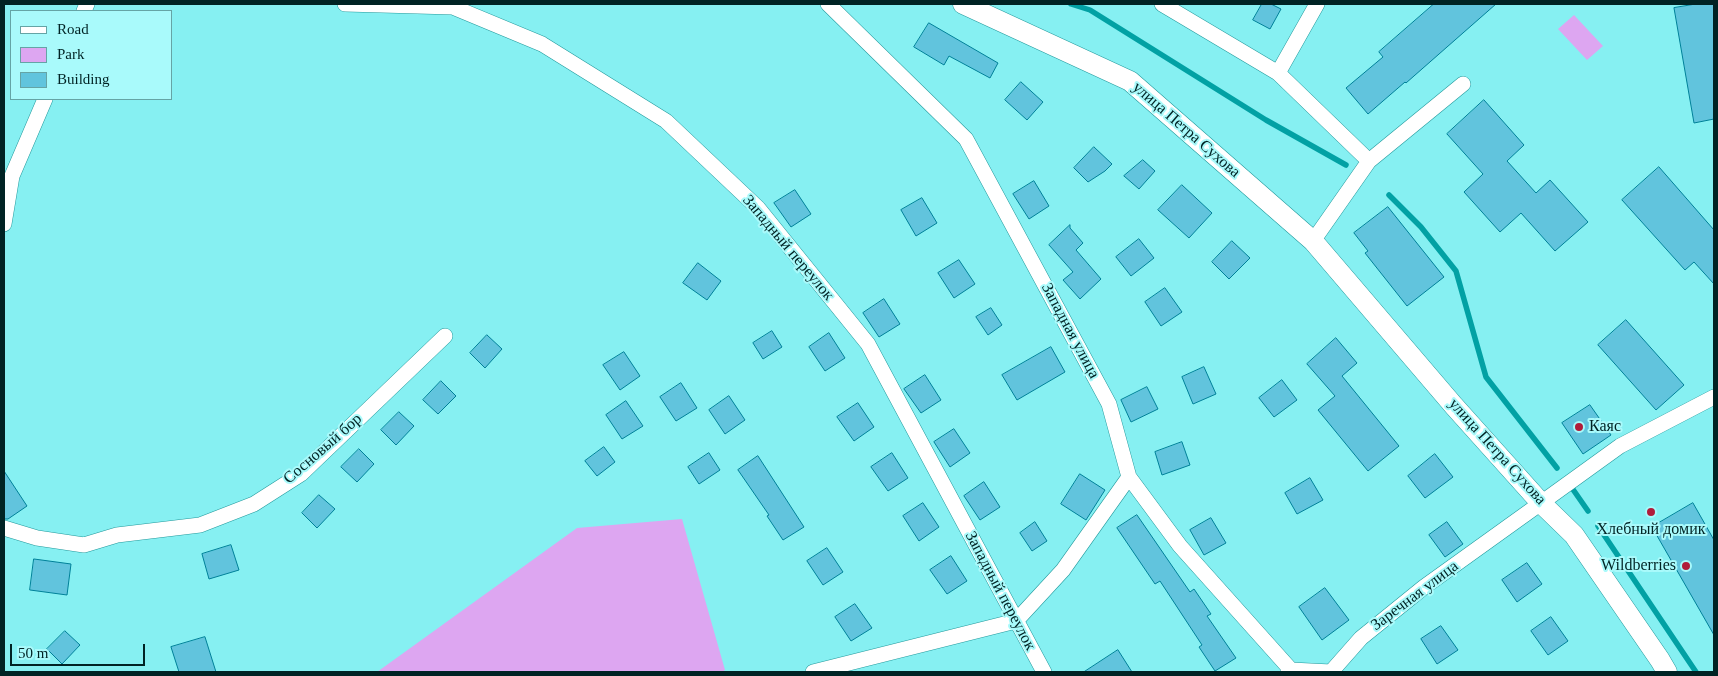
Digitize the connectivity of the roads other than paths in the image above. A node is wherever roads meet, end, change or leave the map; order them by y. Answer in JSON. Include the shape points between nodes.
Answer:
{"nodes":[{"id":1,"x":345,"y":4,"type":"edge"},
{"id":2,"x":828,"y":4,"type":"edge"},
{"id":3,"x":964,"y":4,"type":"edge"},
{"id":4,"x":1162,"y":4,"type":"edge"},
{"id":5,"x":1317,"y":4,"type":"edge"},
{"id":6,"x":1278,"y":73,"type":"junction"},
{"id":7,"x":1463,"y":84,"type":"dead end"},
{"id":8,"x":45,"y":100,"type":"edge"},
{"id":9,"x":1369,"y":161,"type":"junction"},
{"id":10,"x":8,"y":175,"type":"edge"},
{"id":11,"x":4,"y":224,"type":"edge"},
{"id":12,"x":1313,"y":241,"type":"junction"},
{"id":13,"x":445,"y":336,"type":"dead end"},
{"id":14,"x":1714,"y":397,"type":"edge"},
{"id":15,"x":1129,"y":477,"type":"junction"},
{"id":16,"x":1542,"y":502,"type":"junction"},
{"id":17,"x":4,"y":528,"type":"edge"},
{"id":18,"x":1016,"y":621,"type":"junction"},
{"id":19,"x":1289,"y":671,"type":"edge"},
{"id":20,"x":813,"y":672,"type":"edge"},
{"id":21,"x":1044,"y":672,"type":"edge"},
{"id":22,"x":1667,"y":672,"type":"edge"}],
"edges":[{"from":1,"to":18,"type":"street","name":"Западный переулок","via":[[453,7],[542,44],[666,121],[758,208],[868,344]]},
{"from":2,"to":15,"type":"street","name":"Западная улица","via":[[966,139],[1109,404]]},
{"from":3,"to":12,"type":"street","name":"улица Петра Сухова","via":[[1130,81]]},
{"from":4,"to":6,"type":"street"},
{"from":5,"to":6,"type":"street"},
{"from":6,"to":9,"type":"street"},
{"from":7,"to":9,"type":"street"},
{"from":8,"to":10,"type":"street"},
{"from":9,"to":12,"type":"street"},
{"from":10,"to":11,"type":"street"},
{"from":12,"to":16,"type":"street","name":"улица Петра Сухова","via":[[1454,406]]},
{"from":13,"to":17,"type":"street","name":"Сосновый бор","via":[[301,474],[254,504],[200,525],[117,535],[84,544],[36,538]]},
{"from":14,"to":16,"type":"street","via":[[1620,446]]},
{"from":15,"to":18,"type":"street","via":[[1063,570]]},
{"from":15,"to":19,"type":"street","name":"Западная улица","via":[[1180,546]]},
{"from":16,"to":19,"type":"street","name":"Заречная улица","via":[[1424,587],[1361,638],[1332,672]]},
{"from":16,"to":22,"type":"street","name":"улица Петра Сухова","via":[[1574,535]]},
{"from":18,"to":20,"type":"street"},
{"from":18,"to":21,"type":"street","name":"Западный переулок"}]}
